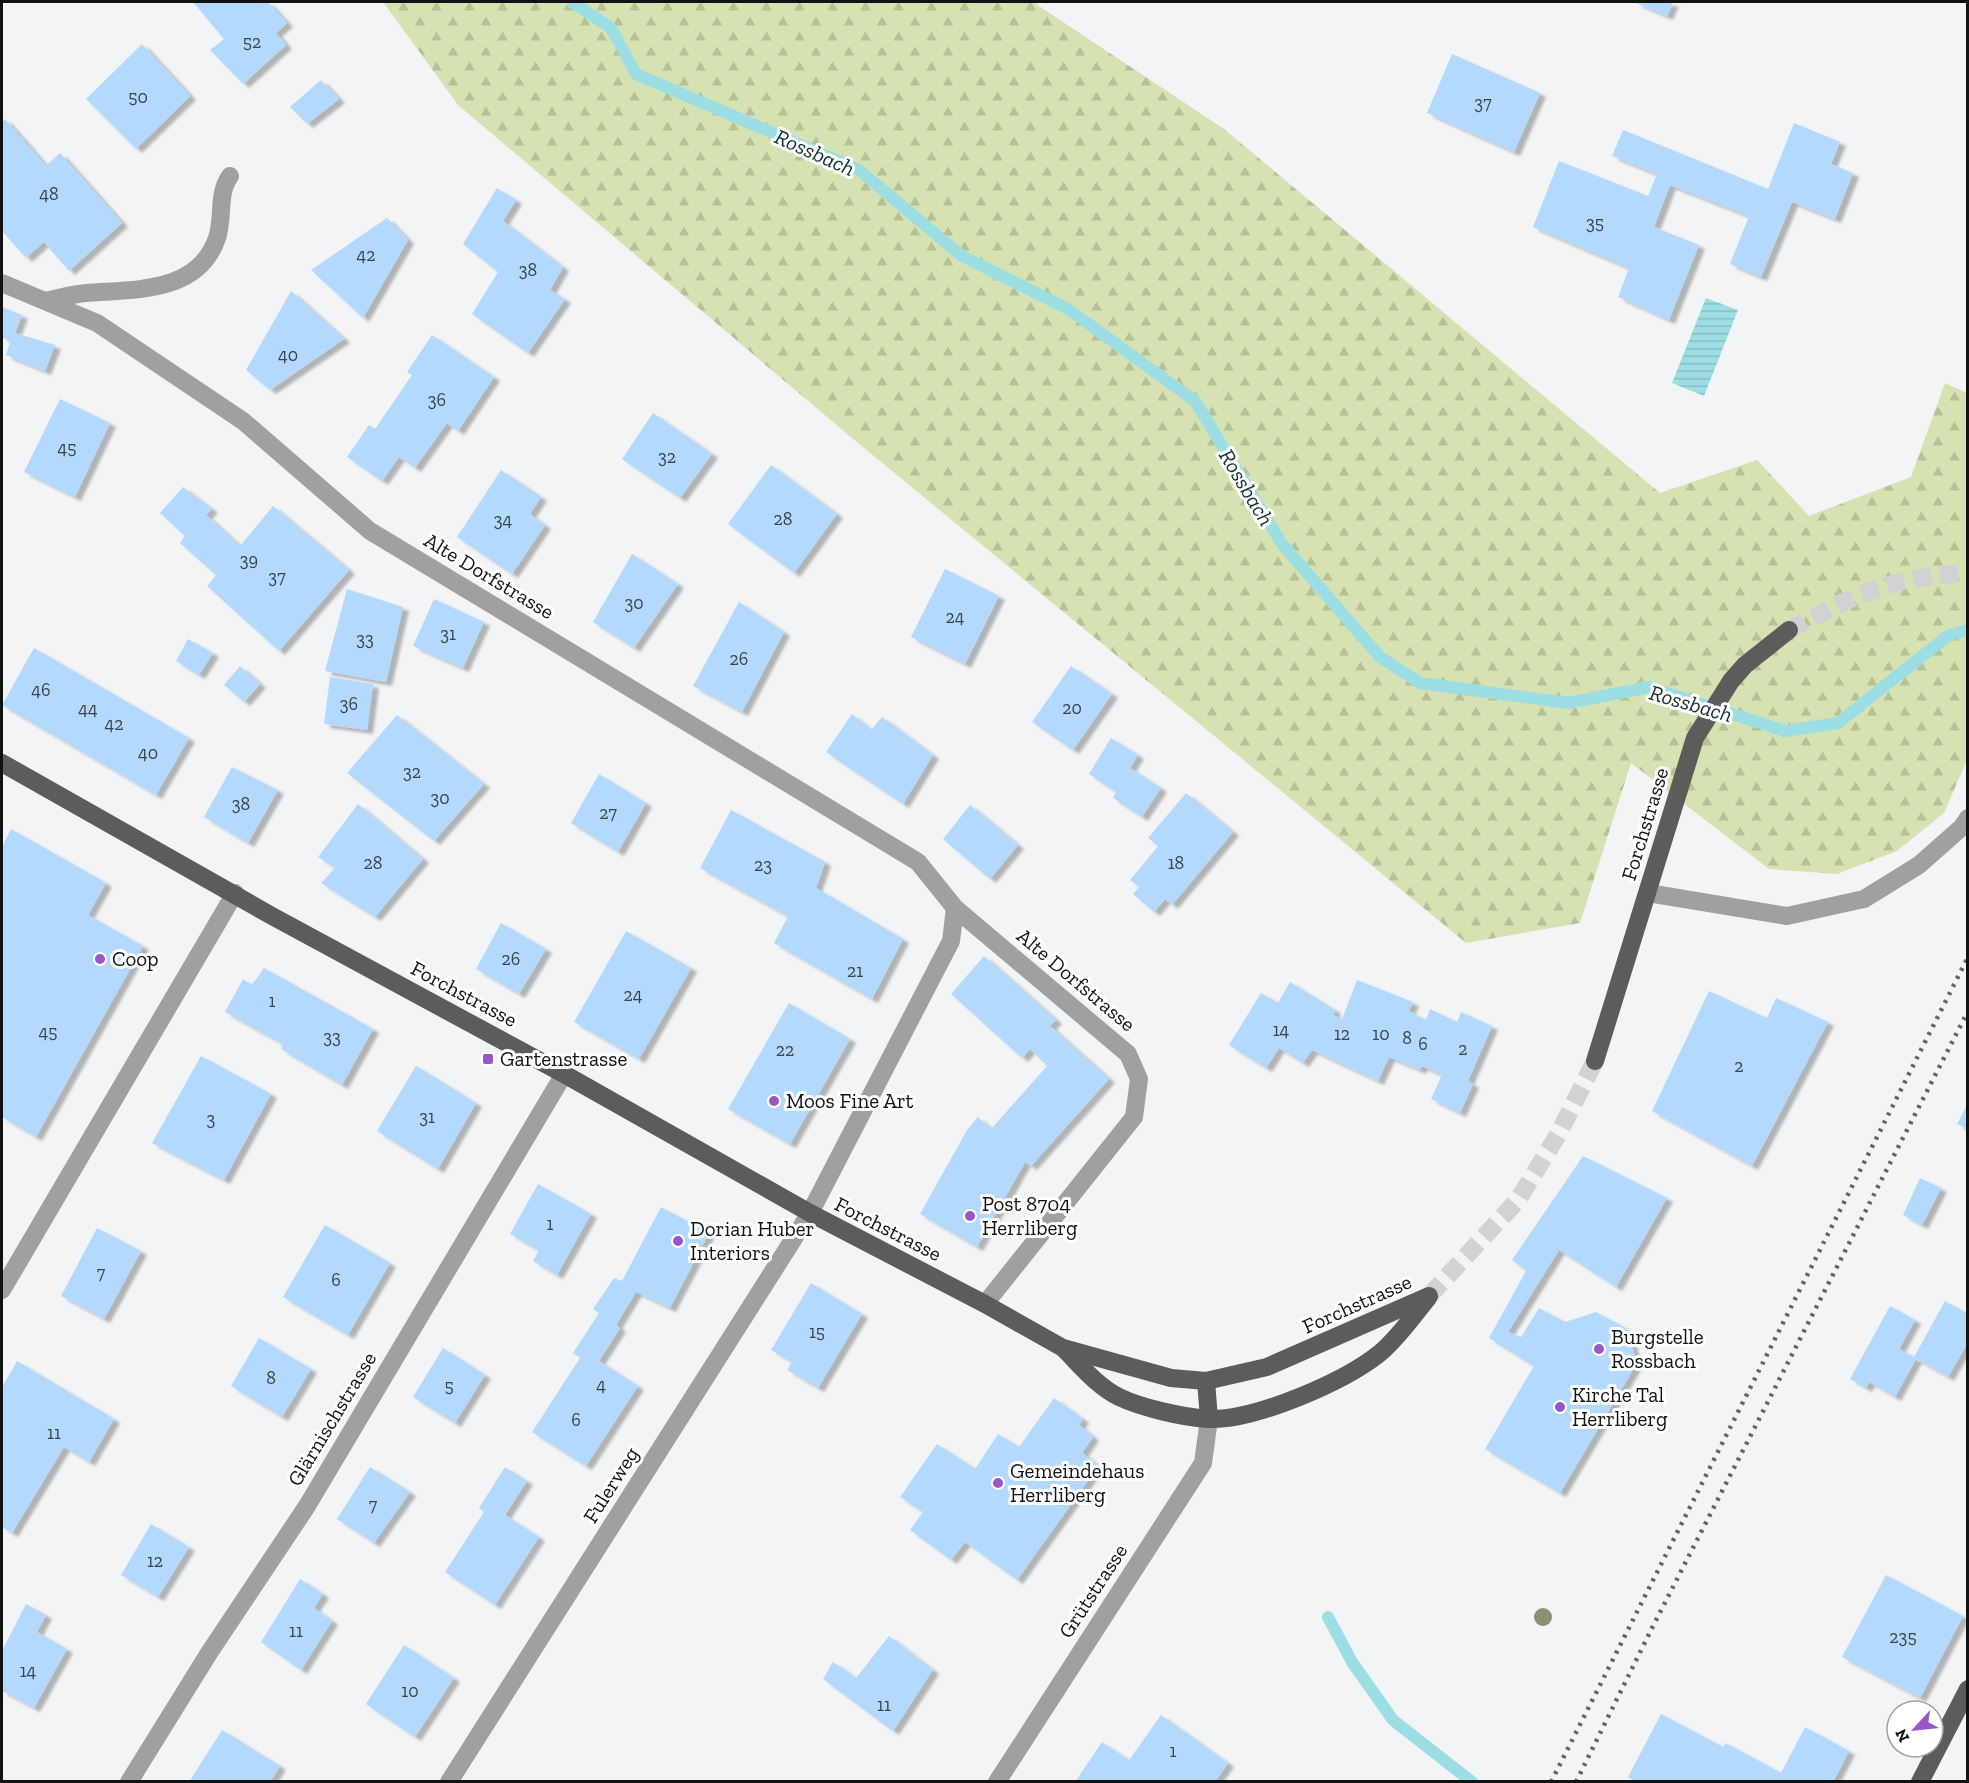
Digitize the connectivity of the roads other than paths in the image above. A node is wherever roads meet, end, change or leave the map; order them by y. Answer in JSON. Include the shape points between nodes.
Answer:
{"nodes":[{"id":1,"x":230,"y":176,"type":"dead end"},
{"id":2,"x":2,"y":283,"type":"edge"},
{"id":3,"x":45,"y":301,"type":"junction"},
{"id":4,"x":1789,"y":630,"type":"tunnel mouth"},
{"id":5,"x":2,"y":763,"type":"edge"},
{"id":6,"x":1968,"y":818,"type":"edge"},
{"id":7,"x":235,"y":893,"type":"junction"},
{"id":8,"x":1648,"y":893,"type":"junction"},
{"id":9,"x":955,"y":908,"type":"junction"},
{"id":10,"x":1595,"y":1061,"type":"tunnel mouth"},
{"id":11,"x":564,"y":1074,"type":"junction"},
{"id":12,"x":810,"y":1213,"type":"junction"},
{"id":13,"x":2,"y":1290,"type":"edge"},
{"id":14,"x":985,"y":1304,"type":"junction"},
{"id":15,"x":1063,"y":1348,"type":"junction"},
{"id":16,"x":1206,"y":1381,"type":"junction"},
{"id":17,"x":1209,"y":1419,"type":"junction"},
{"id":18,"x":1968,"y":1689,"type":"edge"},
{"id":19,"x":129,"y":1782,"type":"edge"},
{"id":20,"x":449,"y":1782,"type":"edge"},
{"id":21,"x":998,"y":1782,"type":"edge"},
{"id":22,"x":1920,"y":1782,"type":"edge"}],
"edges":[{"from":1,"to":3,"type":"street","via":[[223,185],[217,238],[207,257],[182,279],[162,287],[84,293]]},
{"from":2,"to":3,"type":"street","name":"Alte Dorfstrasse"},
{"from":3,"to":9,"type":"street","name":"Alte Dorfstrasse","via":[[97,323],[243,421],[370,531],[918,862]]},
{"from":4,"to":8,"type":"main road","name":"Forchstrasse","via":[[1731,681],[1695,738]]},
{"from":5,"to":7,"type":"main road","name":"Forchstrasse"},
{"from":6,"to":8,"type":"street","via":[[1919,865],[1864,899],[1787,916]]},
{"from":7,"to":11,"type":"main road","name":"Forchstrasse"},
{"from":7,"to":13,"type":"street"},
{"from":8,"to":10,"type":"main road","name":"Forchstrasse"},
{"from":9,"to":12,"type":"street","via":[[951,941]]},
{"from":9,"to":14,"type":"street","name":"Alte Dorfstrasse","via":[[1128,1054],[1139,1079],[1134,1117]]},
{"from":11,"to":12,"type":"main road","name":"Forchstrasse"},
{"from":11,"to":19,"type":"street","name":"Glärnischstrasse","via":[[307,1506]]},
{"from":12,"to":14,"type":"main road","name":"Forchstrasse"},
{"from":12,"to":20,"type":"street","name":"Fulerweg"},
{"from":14,"to":15,"type":"main road","name":"Forchstrasse"},
{"from":15,"to":16,"type":"main road","name":"Forchstrasse","via":[[1171,1378]]},
{"from":15,"to":17,"type":"main road","name":"Forchstrasse","via":[[1096,1382],[1119,1397]]},
{"from":16,"to":17,"type":"main road"},
{"from":16,"to":17,"type":"main road","name":"Forchstrasse","via":[[1267,1367],[1429,1296],[1393,1341],[1352,1373],[1288,1401]]},
{"from":17,"to":21,"type":"street","name":"Grütstrasse","via":[[1203,1463]]},
{"from":18,"to":22,"type":"main road"}]}
